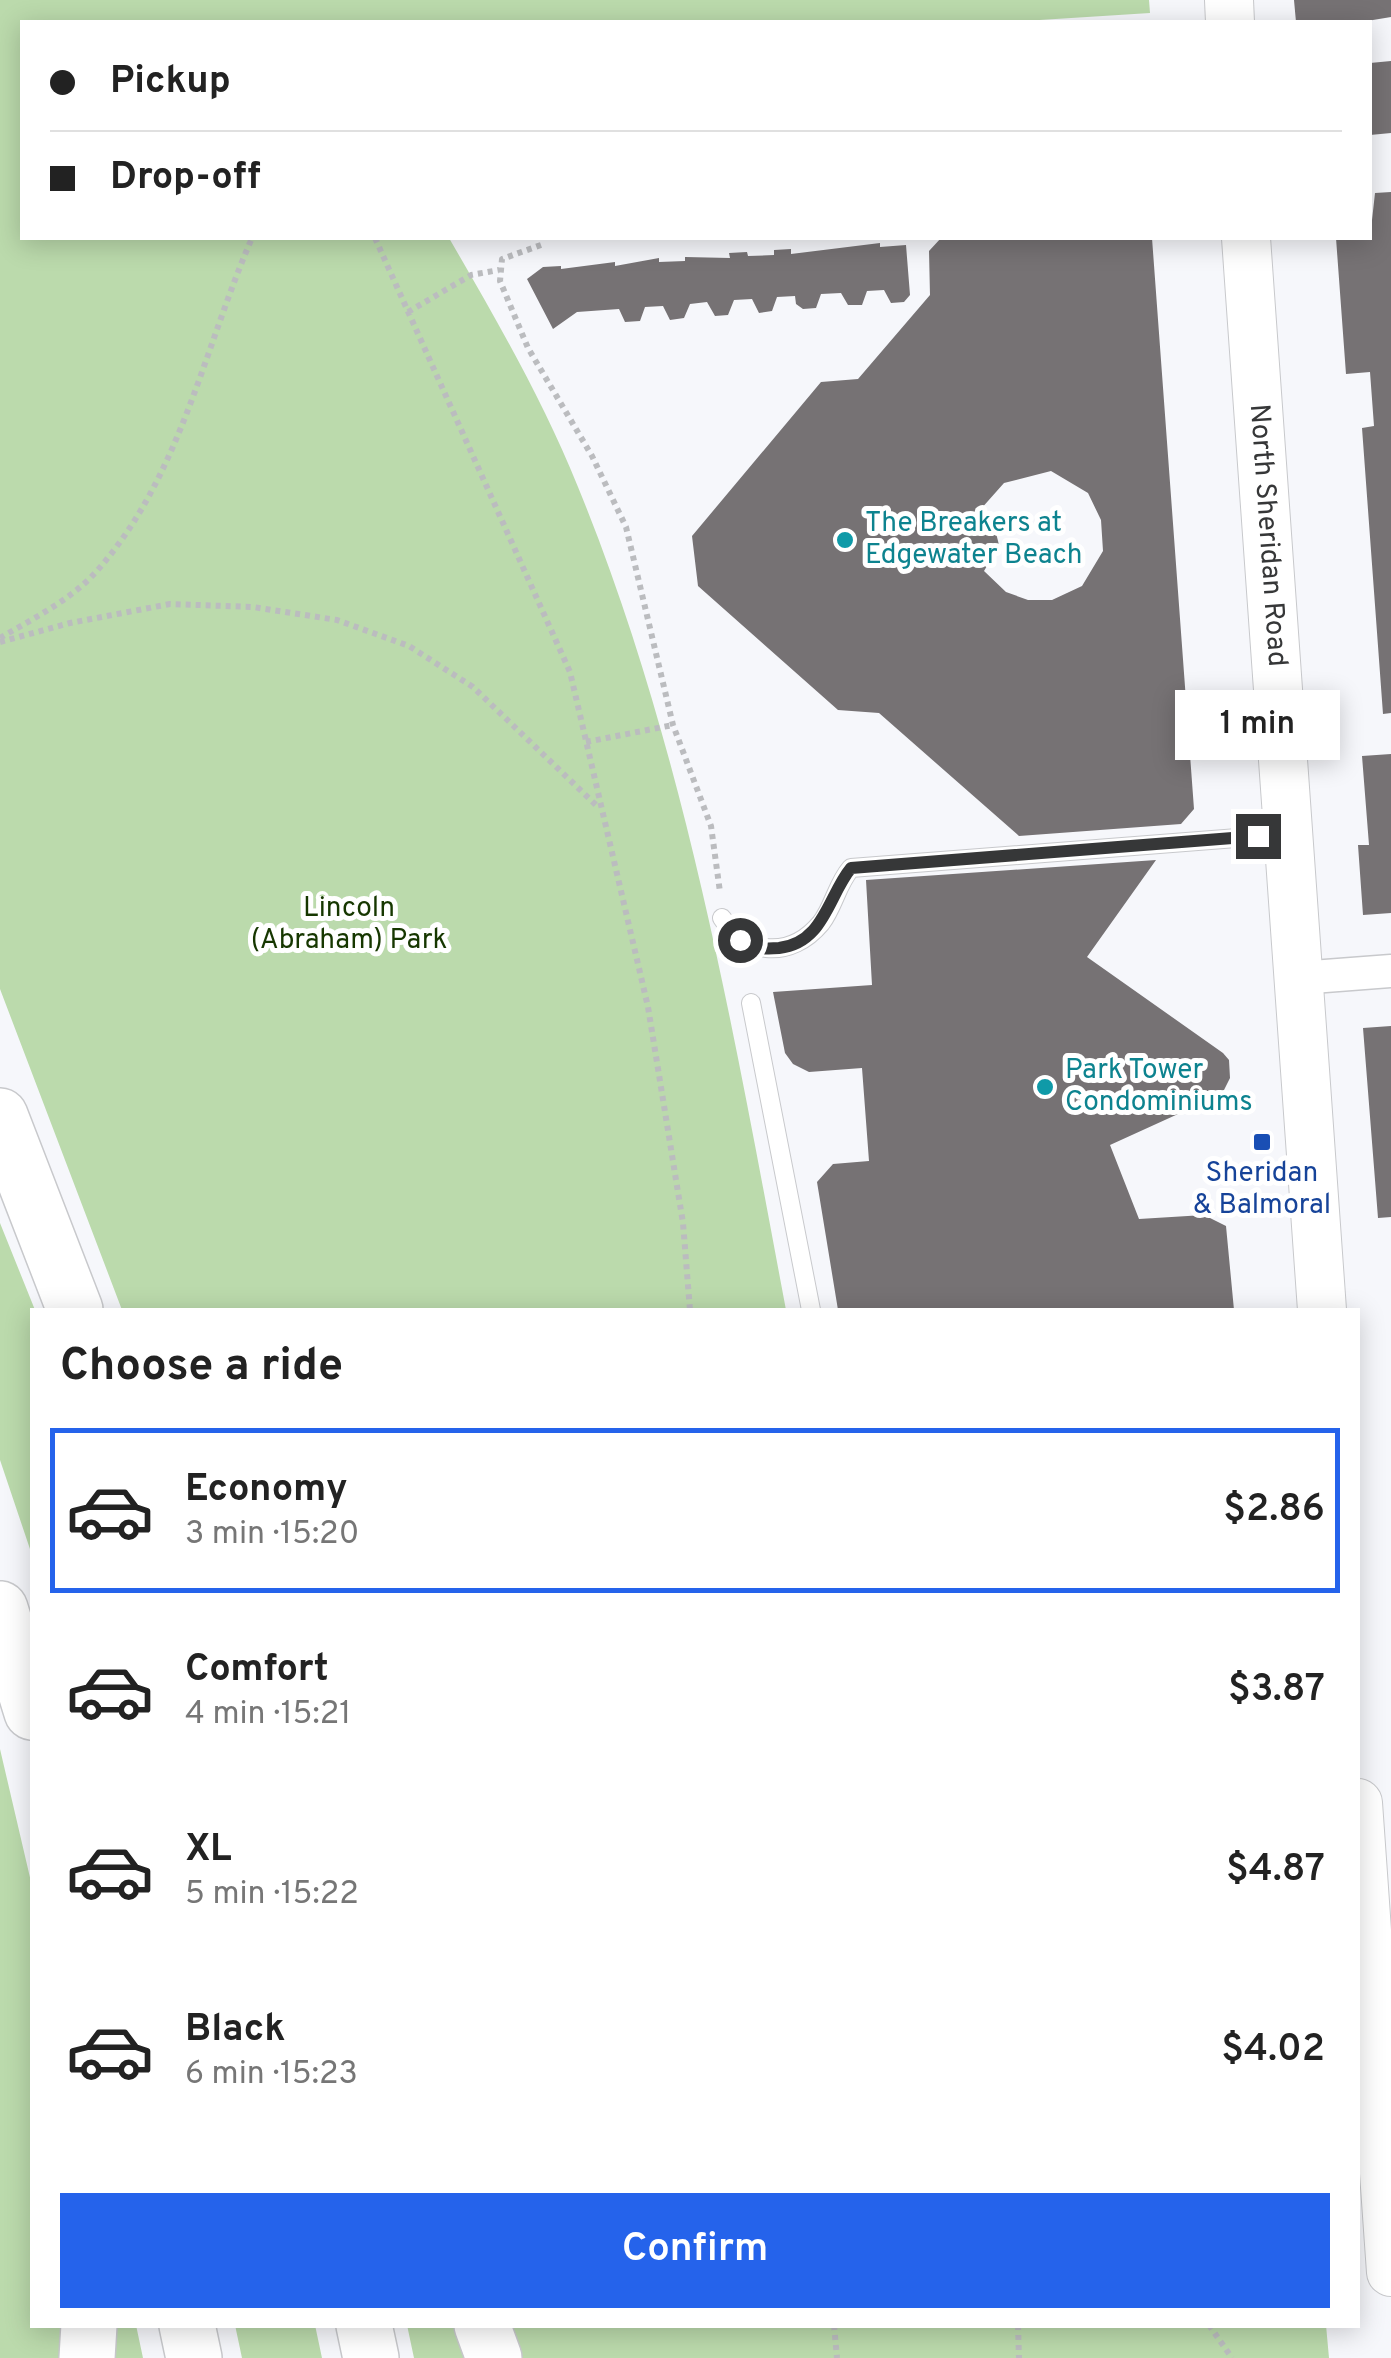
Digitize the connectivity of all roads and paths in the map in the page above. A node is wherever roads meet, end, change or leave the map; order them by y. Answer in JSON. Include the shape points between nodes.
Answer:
{"nodes":[{"id":1,"x":251,"y":240,"type":"edge"},
{"id":2,"x":376,"y":240,"type":"edge"},
{"id":3,"x":1246,"y":240,"type":"edge"},
{"id":4,"x":541,"y":245,"type":"dead end"},
{"id":5,"x":499,"y":270,"type":"junction"},
{"id":6,"x":408,"y":312,"type":"junction"},
{"id":7,"x":0,"y":640,"type":"edge"},
{"id":8,"x":673,"y":725,"type":"junction"},
{"id":9,"x":586,"y":742,"type":"junction"},
{"id":10,"x":598,"y":808,"type":"junction"},
{"id":11,"x":1288,"y":834,"type":"junction"},
{"id":12,"x":722,"y":918,"type":"joint"},
{"id":13,"x":1391,"y":972,"type":"edge"},
{"id":14,"x":1299,"y":978,"type":"junction"},
{"id":15,"x":750,"y":1003,"type":"dead end"},
{"id":16,"x":0,"y":1116,"type":"edge"},
{"id":17,"x":74,"y":1308,"type":"edge"},
{"id":18,"x":690,"y":1308,"type":"edge"},
{"id":19,"x":812,"y":1308,"type":"edge"},
{"id":20,"x":1322,"y":1308,"type":"edge"},
{"id":21,"x":0,"y":1610,"type":"edge"},
{"id":22,"x":30,"y":1706,"type":"edge"},
{"id":23,"x":1360,"y":1889,"type":"edge"},
{"id":24,"x":1376,"y":2109,"type":"edge"},
{"id":25,"x":1391,"y":2272,"type":"edge"},
{"id":26,"x":89,"y":2328,"type":"edge"},
{"id":27,"x":188,"y":2328,"type":"edge"},
{"id":28,"x":355,"y":2328,"type":"edge"},
{"id":29,"x":365,"y":2328,"type":"edge"},
{"id":30,"x":483,"y":2328,"type":"edge"},
{"id":31,"x":834,"y":2328,"type":"edge"},
{"id":32,"x":1018,"y":2328,"type":"edge"},
{"id":33,"x":1211,"y":2328,"type":"edge"},
{"id":34,"x":87,"y":2358,"type":"edge"},
{"id":35,"x":194,"y":2358,"type":"edge"},
{"id":36,"x":355,"y":2358,"type":"edge"},
{"id":37,"x":371,"y":2358,"type":"edge"},
{"id":38,"x":494,"y":2358,"type":"edge"},
{"id":39,"x":837,"y":2358,"type":"edge"},
{"id":40,"x":1019,"y":2358,"type":"edge"},
{"id":41,"x":1232,"y":2358,"type":"edge"}],
"edges":[{"from":1,"to":7,"type":"path","via":[[183,425],[125,534],[92,576]]},
{"from":2,"to":6,"type":"path"},
{"from":3,"to":11,"type":"main road","name":"North Sheridan Road"},
{"from":4,"to":5,"type":"path","via":[[510,254]]},
{"from":5,"to":6,"type":"path","via":[[471,275]]},
{"from":5,"to":8,"type":"path","via":[[528,348],[626,527]]},
{"from":6,"to":9,"type":"path","via":[[546,612],[570,672]]},
{"from":7,"to":10,"type":"path","via":[[170,604],[337,620],[409,646],[473,687]]},
{"from":8,"to":9,"type":"path"},
{"from":8,"to":12,"type":"path","via":[[711,826]]},
{"from":9,"to":10,"type":"path"},
{"from":10,"to":18,"type":"path","via":[[648,1008],[683,1222]]},
{"from":11,"to":12,"type":"lane","via":[[851,868],[821,922],[794,945],[779,948],[750,947]]},
{"from":11,"to":14,"type":"main road","name":"North Sheridan Road"},
{"from":13,"to":14,"type":"street"},
{"from":14,"to":20,"type":"main road","name":"North Sheridan Road"},
{"from":15,"to":19,"type":"lane"},
{"from":16,"to":17,"type":"highway"},
{"from":21,"to":22,"type":"highway"},
{"from":23,"to":24,"type":"main road"},
{"from":24,"to":25,"type":"main road"},
{"from":26,"to":34,"type":"highway"},
{"from":27,"to":35,"type":"highway"},
{"from":28,"to":36,"type":"highway"},
{"from":29,"to":37,"type":"highway"},
{"from":30,"to":38,"type":"highway"},
{"from":31,"to":39,"type":"path"},
{"from":32,"to":40,"type":"path"},
{"from":33,"to":41,"type":"path"}]}
